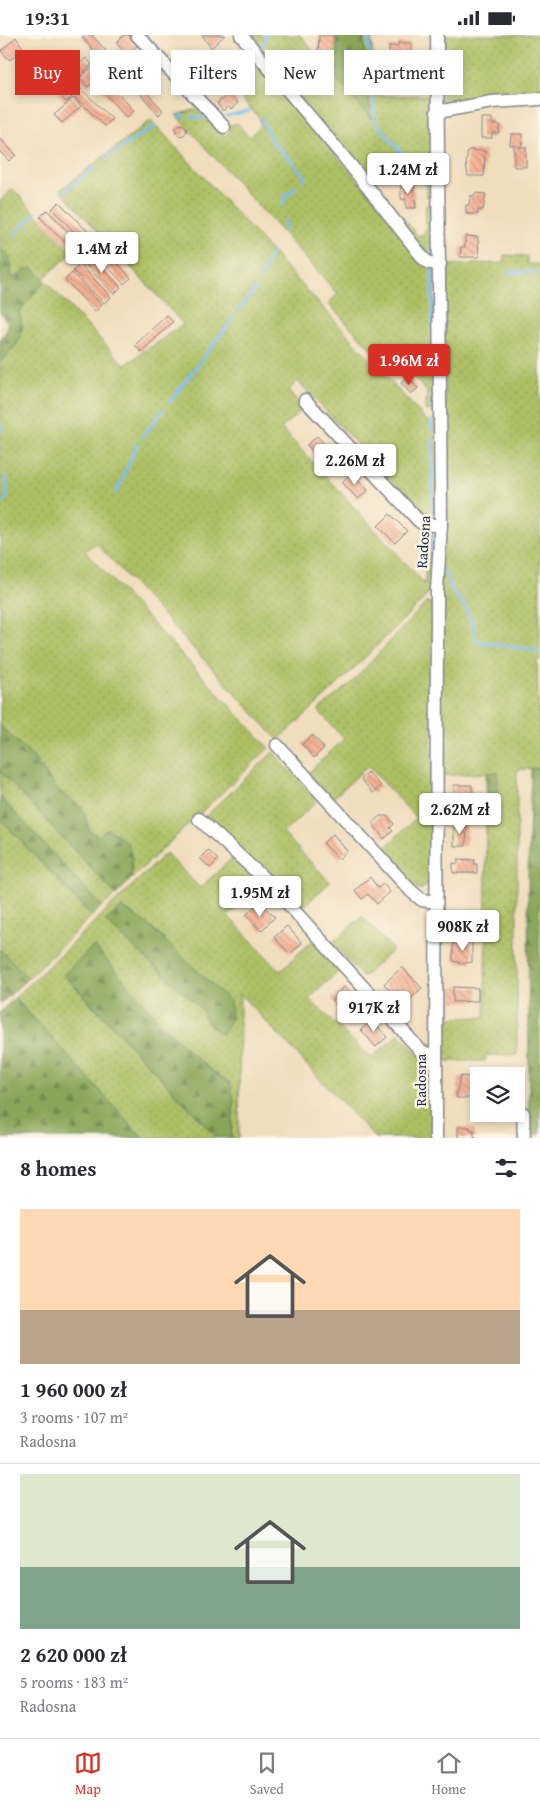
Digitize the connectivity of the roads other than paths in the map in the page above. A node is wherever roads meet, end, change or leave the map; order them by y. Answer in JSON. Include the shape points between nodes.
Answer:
{"nodes":[{"id":1,"x":137,"y":35,"type":"edge"},
{"id":2,"x":241,"y":35,"type":"edge"},
{"id":3,"x":437,"y":35,"type":"edge"},
{"id":4,"x":540,"y":99,"type":"edge"},
{"id":5,"x":437,"y":112,"type":"junction"},
{"id":6,"x":224,"y":127,"type":"dead end"},
{"id":7,"x":440,"y":264,"type":"junction"},
{"id":8,"x":305,"y":400,"type":"dead end"},
{"id":9,"x":441,"y":525,"type":"junction"},
{"id":10,"x":277,"y":745,"type":"dead end"},
{"id":11,"x":199,"y":819,"type":"dead end"},
{"id":12,"x":436,"y":902,"type":"junction"},
{"id":13,"x":436,"y":1057,"type":"junction"},
{"id":14,"x":524,"y":1122,"type":"edge"},
{"id":15,"x":436,"y":1138,"type":"edge"},
{"id":16,"x":524,"y":1138,"type":"edge"}],
"edges":[{"from":1,"to":6,"type":"street"},
{"from":2,"to":7,"type":"street","via":[[348,162],[424,259]]},
{"from":3,"to":5,"type":"street","name":"Radosna"},
{"from":4,"to":5,"type":"street","via":[[492,102]]},
{"from":5,"to":7,"type":"street","name":"Radosna"},
{"from":7,"to":9,"type":"street","name":"Radosna"},
{"from":8,"to":9,"type":"street","via":[[419,521],[426,525]]},
{"from":9,"to":12,"type":"street","name":"Radosna","via":[[436,589]]},
{"from":10,"to":12,"type":"street","via":[[411,891],[422,900]]},
{"from":11,"to":13,"type":"street","via":[[271,885],[421,1051]]},
{"from":12,"to":13,"type":"street","name":"Radosna"},
{"from":13,"to":15,"type":"street","name":"Radosna"},
{"from":14,"to":16,"type":"street"}]}
